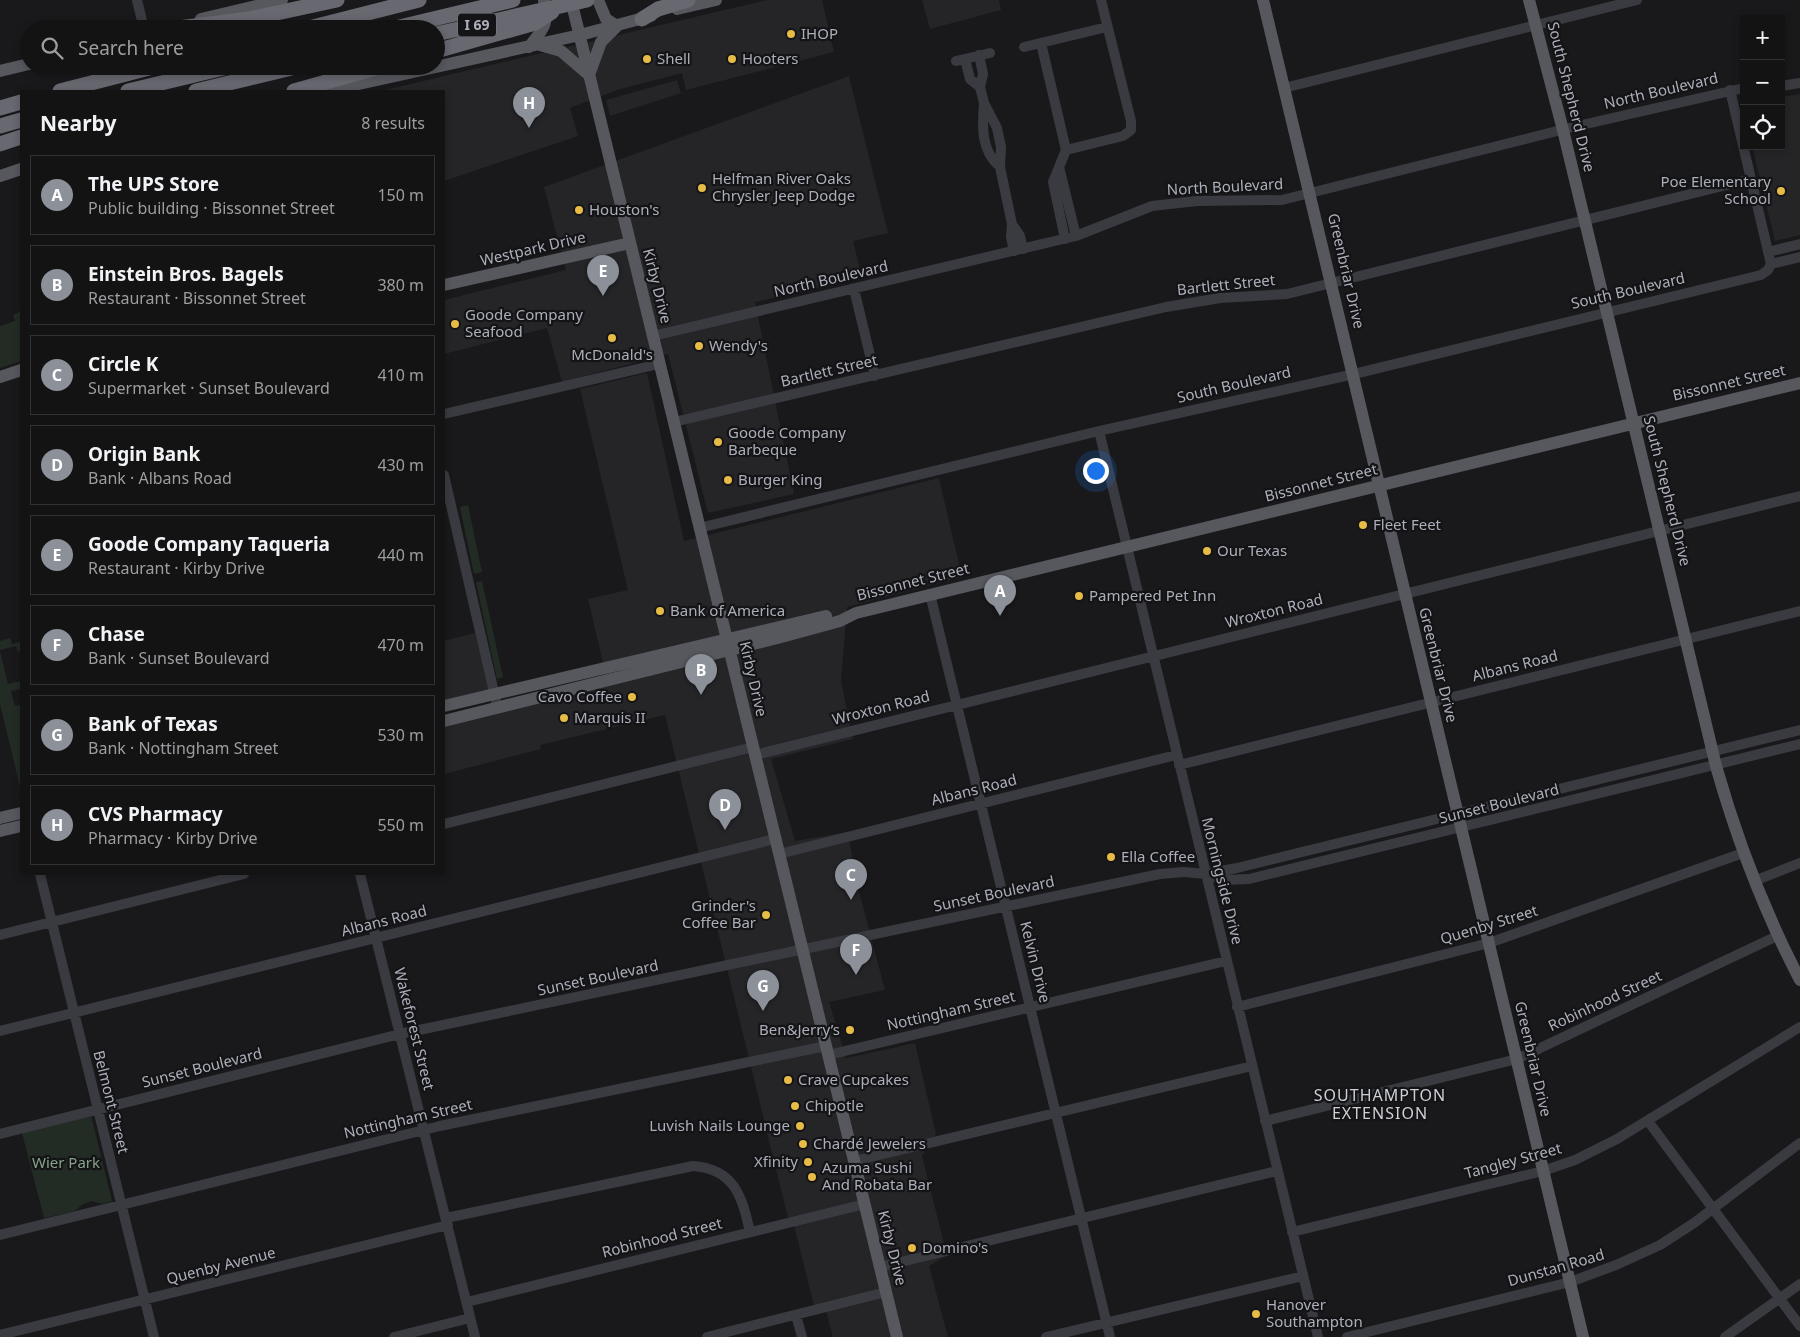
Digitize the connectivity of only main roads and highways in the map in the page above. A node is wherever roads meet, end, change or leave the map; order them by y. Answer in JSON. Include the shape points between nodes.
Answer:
{"nodes":[{"id":1,"x":282,"y":0,"type":"edge"},
{"id":2,"x":337,"y":0,"type":"edge"},
{"id":3,"x":419,"y":0,"type":"edge"},
{"id":4,"x":513,"y":0,"type":"edge"},
{"id":5,"x":544,"y":0,"type":"edge"},
{"id":6,"x":587,"y":0,"type":"edge"},
{"id":7,"x":598,"y":0,"type":"edge"},
{"id":8,"x":688,"y":0,"type":"edge"},
{"id":9,"x":716,"y":0,"type":"edge"},
{"id":10,"x":1263,"y":0,"type":"edge"},
{"id":11,"x":1529,"y":0,"type":"edge"},
{"id":12,"x":566,"y":3,"type":"edge"},
{"id":13,"x":642,"y":19,"type":"junction"},
{"id":14,"x":205,"y":20,"type":"edge"},
{"id":15,"x":241,"y":20,"type":"edge"},
{"id":16,"x":340,"y":20,"type":"edge"},
{"id":17,"x":429,"y":20,"type":"edge"},
{"id":18,"x":519,"y":22,"type":"junction"},
{"id":19,"x":617,"y":26,"type":"junction"},
{"id":20,"x":445,"y":33,"type":"edge"},
{"id":21,"x":580,"y":35,"type":"junction"},
{"id":22,"x":534,"y":46,"type":"junction"},
{"id":23,"x":445,"y":48,"type":"edge"},
{"id":24,"x":445,"y":65,"type":"edge"},
{"id":25,"x":20,"y":66,"type":"edge"},
{"id":26,"x":0,"y":71,"type":"edge"},
{"id":27,"x":122,"y":75,"type":"edge"},
{"id":28,"x":195,"y":75,"type":"edge"},
{"id":29,"x":263,"y":75,"type":"edge"},
{"id":30,"x":351,"y":75,"type":"edge"},
{"id":31,"x":401,"y":75,"type":"edge"},
{"id":32,"x":590,"y":75,"type":"junction"},
{"id":33,"x":64,"y":90,"type":"edge"},
{"id":34,"x":132,"y":90,"type":"edge"},
{"id":35,"x":200,"y":90,"type":"edge"},
{"id":36,"x":298,"y":90,"type":"edge"},
{"id":37,"x":332,"y":90,"type":"edge"},
{"id":38,"x":20,"y":102,"type":"edge"},
{"id":39,"x":0,"y":108,"type":"edge"},
{"id":40,"x":20,"y":120,"type":"edge"},
{"id":41,"x":0,"y":126,"type":"edge"},
{"id":42,"x":20,"y":137,"type":"edge"},
{"id":43,"x":0,"y":144,"type":"edge"},
{"id":44,"x":20,"y":169,"type":"edge"},
{"id":45,"x":0,"y":176,"type":"edge"},
{"id":46,"x":630,"y":243,"type":"junction"},
{"id":47,"x":445,"y":284,"type":"edge"},
{"id":48,"x":20,"y":370,"type":"edge"},
{"id":49,"x":0,"y":378,"type":"edge"},
{"id":50,"x":1800,"y":383,"type":"edge"},
{"id":51,"x":1633,"y":423,"type":"junction"},
{"id":52,"x":1379,"y":485,"type":"junction"},
{"id":53,"x":728,"y":644,"type":"junction"},
{"id":54,"x":600,"y":668,"type":"junction"},
{"id":55,"x":603,"y":681,"type":"junction"},
{"id":56,"x":445,"y":706,"type":"edge"},
{"id":57,"x":445,"y":721,"type":"edge"},
{"id":58,"x":20,"y":813,"type":"edge"},
{"id":59,"x":0,"y":818,"type":"edge"},
{"id":60,"x":20,"y":826,"type":"edge"},
{"id":61,"x":0,"y":831,"type":"edge"},
{"id":62,"x":1800,"y":980,"type":"edge"},
{"id":63,"x":898,"y":1337,"type":"edge"},
{"id":64,"x":1583,"y":1337,"type":"edge"}],
"edges":[{"from":1,"to":14,"type":"main road"},
{"from":2,"to":15,"type":"highway"},
{"from":3,"to":16,"type":"highway"},
{"from":4,"to":17,"type":"highway"},
{"from":5,"to":22,"type":"main road","via":[[548,18]]},
{"from":6,"to":12,"type":"highway"},
{"from":7,"to":19,"type":"main road","via":[[606,18]]},
{"from":8,"to":13,"type":"highway","via":[[658,9]]},
{"from":9,"to":13,"type":"main road"},
{"from":10,"to":52,"type":"main road","name":"Greenbriar Drive"},
{"from":11,"to":51,"type":"main road","name":"South Shepherd Drive"},
{"from":12,"to":18,"type":"highway","via":[[535,23]]},
{"from":12,"to":21,"type":"main road","name":"Kirby Drive"},
{"from":13,"to":19,"type":"main road"},
{"from":18,"to":20,"type":"highway","number":"I 69"},
{"from":18,"to":23,"type":"highway"},
{"from":19,"to":21,"type":"main road"},
{"from":19,"to":32,"type":"main road","via":[[601,42]]},
{"from":21,"to":22,"type":"main road"},
{"from":21,"to":32,"type":"main road","name":"Kirby Drive"},
{"from":22,"to":24,"type":"main road"},
{"from":22,"to":32,"type":"main road","via":[[561,51]]},
{"from":25,"to":26,"type":"main road"},
{"from":27,"to":33,"type":"highway"},
{"from":28,"to":34,"type":"highway"},
{"from":29,"to":35,"type":"highway"},
{"from":30,"to":36,"type":"highway"},
{"from":31,"to":37,"type":"main road"},
{"from":32,"to":46,"type":"main road","name":"Kirby Drive"},
{"from":38,"to":39,"type":"highway"},
{"from":40,"to":41,"type":"highway"},
{"from":42,"to":43,"type":"highway"},
{"from":44,"to":45,"type":"main road"},
{"from":46,"to":47,"type":"main road","name":"Westpark Drive"},
{"from":46,"to":53,"type":"main road","name":"Kirby Drive"},
{"from":48,"to":49,"type":"main road"},
{"from":50,"to":51,"type":"main road","name":"Bissonnet Street"},
{"from":51,"to":52,"type":"main road","name":"Bissonnet Street"},
{"from":51,"to":62,"type":"main road","name":"South Shepherd Drive","via":[[1716,766],[1743,853],[1777,936]]},
{"from":52,"to":53,"type":"main road","name":"Bissonnet Street","via":[[849,614],[840,621]]},
{"from":52,"to":64,"type":"main road","name":"Greenbriar Drive"},
{"from":53,"to":54,"type":"main road","name":"Bissonnet Street"},
{"from":53,"to":55,"type":"main road","name":"Bissonnet Street"},
{"from":53,"to":63,"type":"main road","name":"Kirby Drive"},
{"from":54,"to":55,"type":"main road"},
{"from":54,"to":56,"type":"main road","name":"Bissonnet Street"},
{"from":55,"to":57,"type":"main road","name":"Bissonnet Street"},
{"from":58,"to":59,"type":"main road"},
{"from":60,"to":61,"type":"main road"}]}
